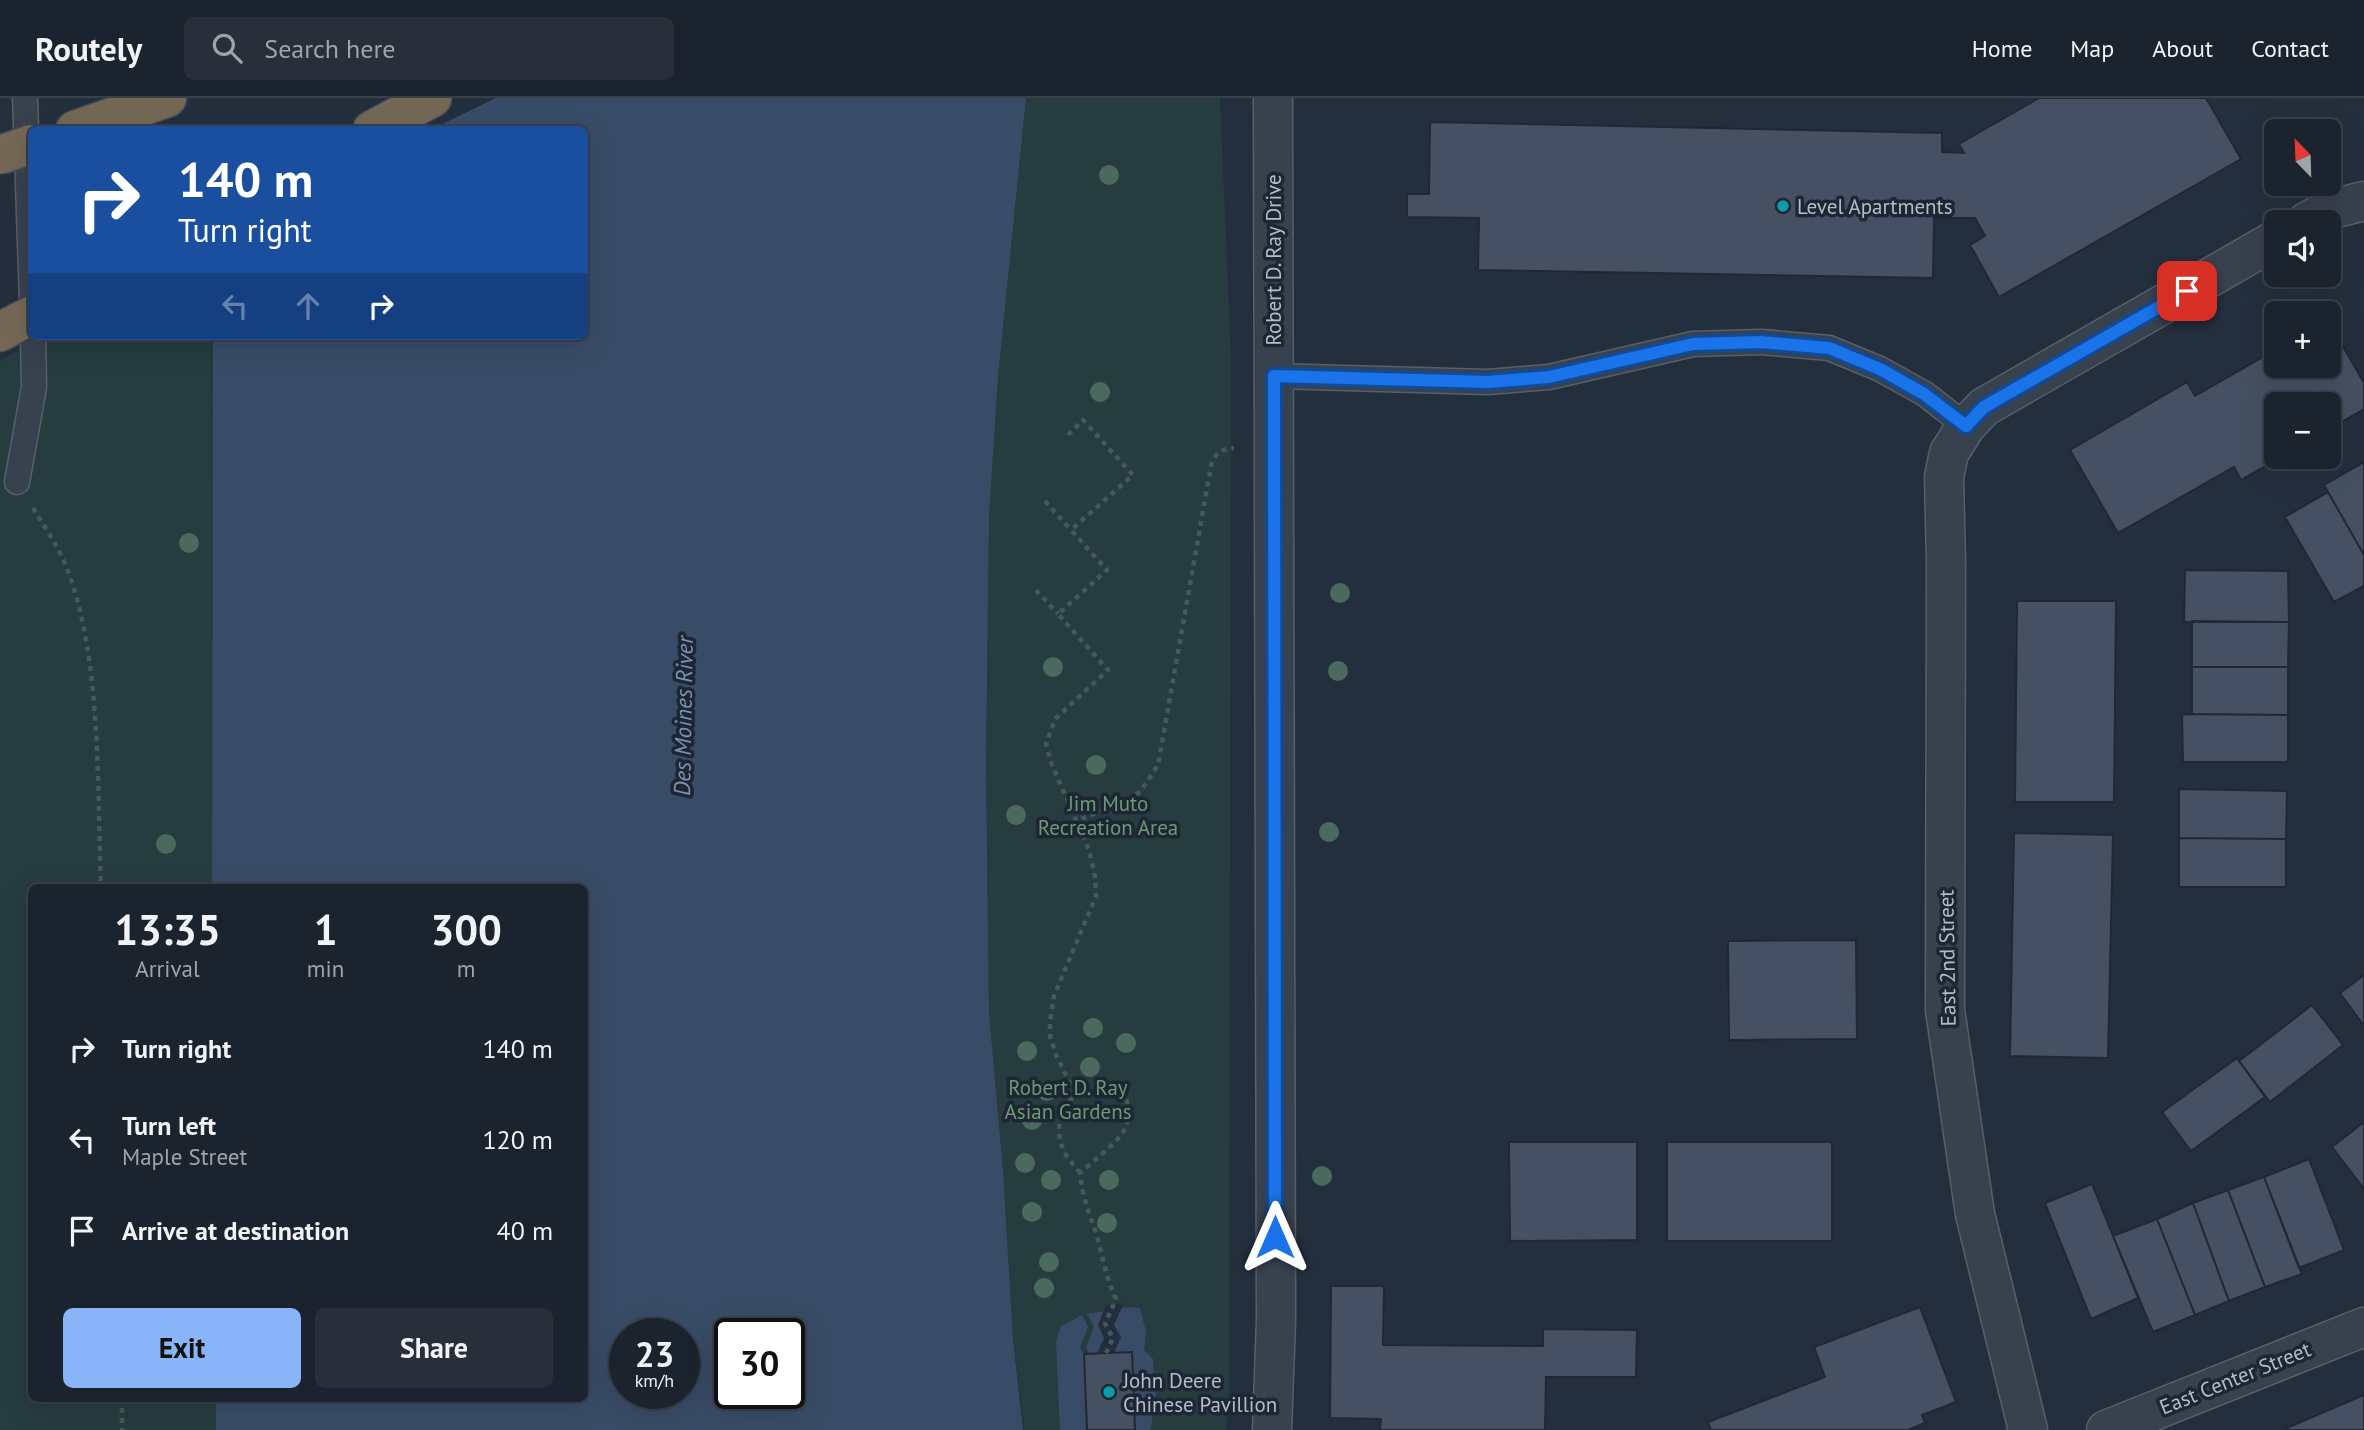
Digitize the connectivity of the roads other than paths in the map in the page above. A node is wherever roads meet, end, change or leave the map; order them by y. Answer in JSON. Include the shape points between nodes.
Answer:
{"nodes":[{"id":1,"x":25,"y":98,"type":"edge"},
{"id":2,"x":167,"y":98,"type":"edge"},
{"id":3,"x":432,"y":98,"type":"edge"},
{"id":4,"x":1273,"y":98,"type":"edge"},
{"id":5,"x":86,"y":126,"type":"edge"},
{"id":6,"x":380,"y":126,"type":"edge"},
{"id":7,"x":28,"y":145,"type":"edge"},
{"id":8,"x":0,"y":155,"type":"edge"},
{"id":9,"x":28,"y":185,"type":"edge"},
{"id":10,"x":2364,"y":201,"type":"edge"},
{"id":11,"x":2328,"y":210,"type":"edge"},
{"id":12,"x":2264,"y":246,"type":"edge"},
{"id":13,"x":28,"y":317,"type":"edge"},
{"id":14,"x":0,"y":332,"type":"edge"},
{"id":15,"x":33,"y":340,"type":"edge"},
{"id":16,"x":1274,"y":376,"type":"junction"},
{"id":17,"x":1966,"y":426,"type":"junction"},
{"id":18,"x":18,"y":482,"type":"road end"},
{"id":19,"x":2364,"y":1327,"type":"edge"},
{"id":20,"x":1272,"y":1430,"type":"edge"},
{"id":21,"x":2028,"y":1430,"type":"edge"},
{"id":22,"x":2106,"y":1430,"type":"edge"}],
"edges":[{"from":1,"to":9,"type":"lane"},
{"from":2,"to":5,"type":"highway"},
{"from":3,"to":6,"type":"highway"},
{"from":4,"to":16,"type":"street","name":"Robert D. Ray Drive"},
{"from":7,"to":8,"type":"highway","bridge":true},
{"from":10,"to":11,"type":"street"},
{"from":12,"to":17,"type":"street","name":"East 2nd Street","via":[[1984,407]]},
{"from":13,"to":14,"type":"highway"},
{"from":15,"to":18,"type":"lane","via":[[34,387]]},
{"from":16,"to":17,"type":"lane","via":[[1488,382],[1549,377],[1693,344],[1761,342],[1829,348],[1924,394]]},
{"from":16,"to":20,"type":"street","name":"Robert D. Ray Drive","via":[[1276,1320]]},
{"from":17,"to":21,"type":"street","name":"East 2nd Street","via":[[1949,453],[1944,477],[1945,1010],[1975,1214]]},
{"from":19,"to":22,"type":"street","name":"East Center Street"}]}
